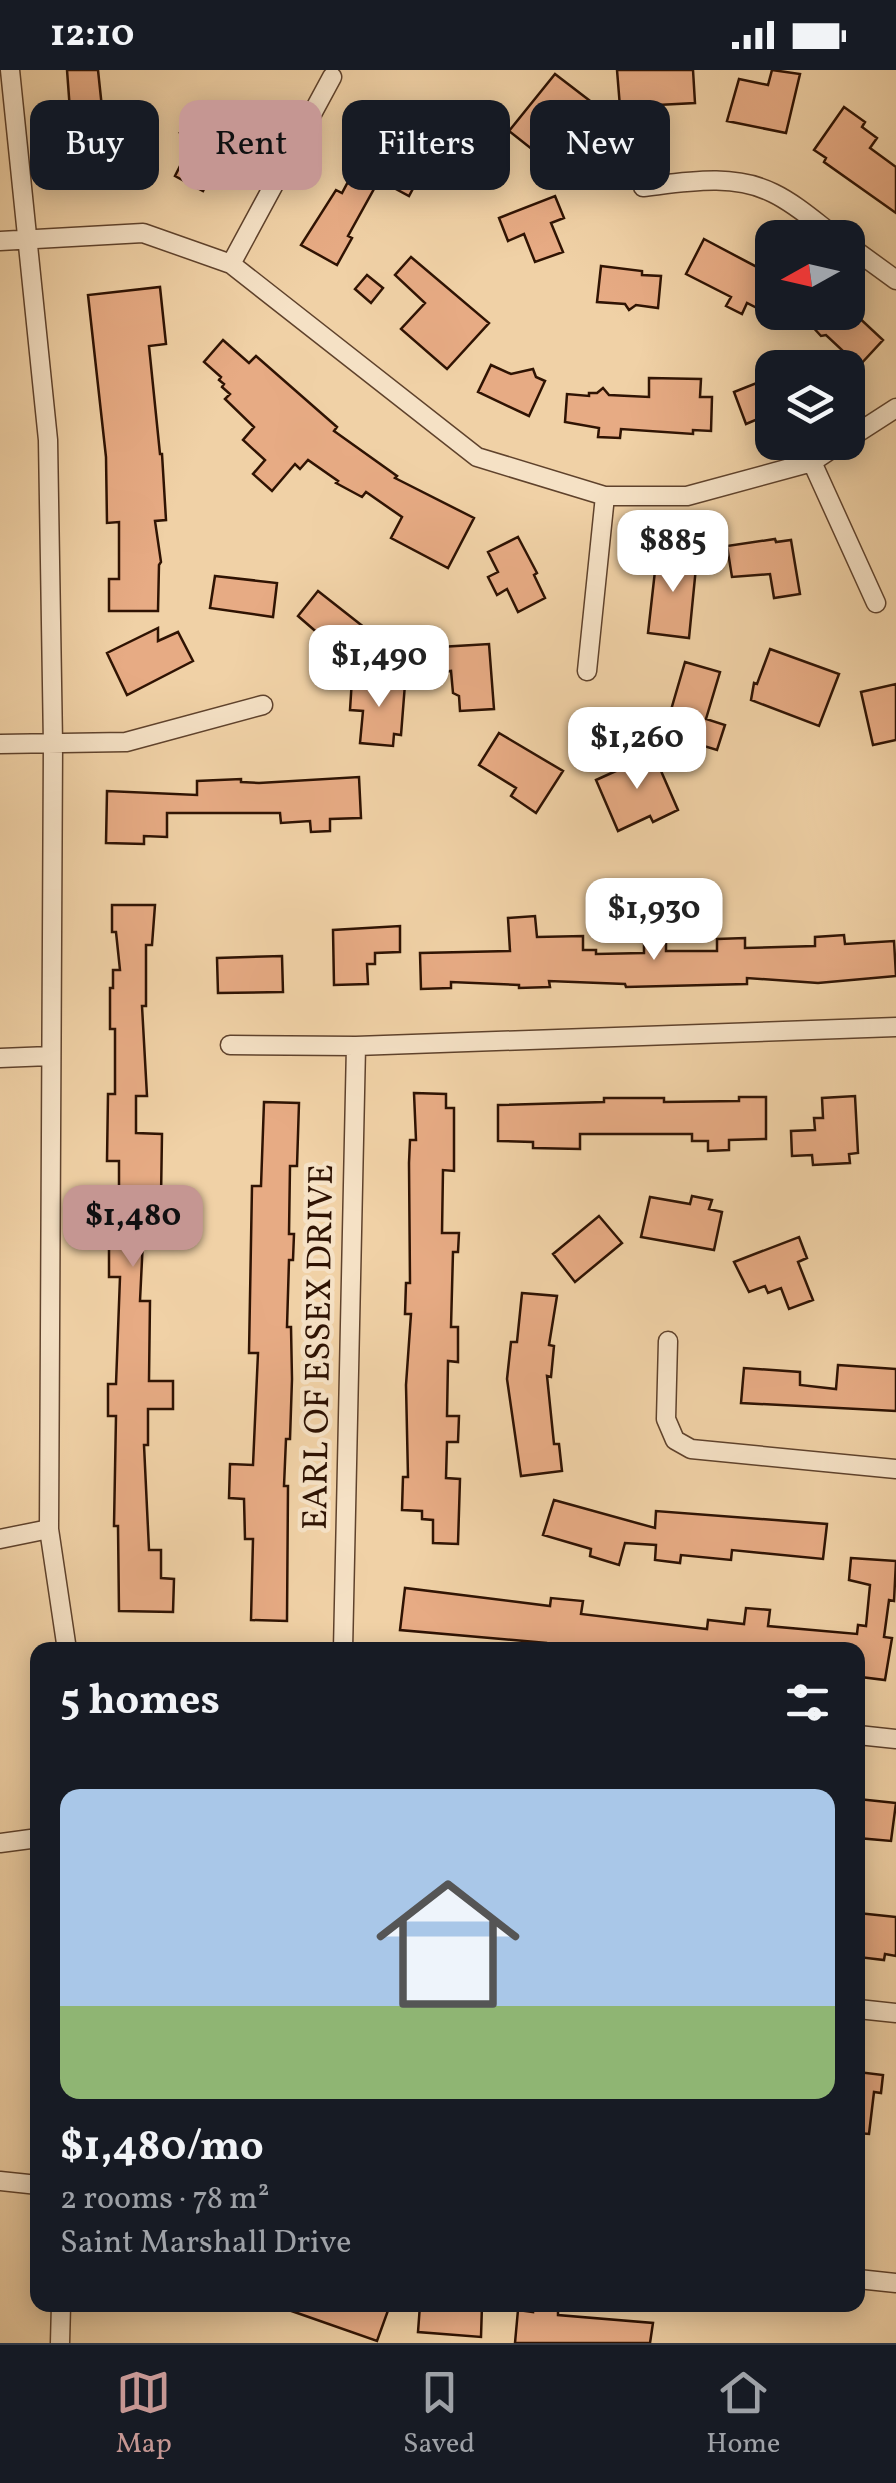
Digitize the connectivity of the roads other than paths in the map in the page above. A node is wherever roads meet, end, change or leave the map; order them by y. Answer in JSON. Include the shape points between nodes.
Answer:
{"nodes":[{"id":1,"x":10,"y":70,"type":"edge"},
{"id":2,"x":332,"y":77,"type":"dead end"},
{"id":3,"x":670,"y":185,"type":"edge"},
{"id":4,"x":812,"y":220,"type":"edge"},
{"id":5,"x":27,"y":239,"type":"junction"},
{"id":6,"x":0,"y":241,"type":"edge"},
{"id":7,"x":865,"y":257,"type":"edge"},
{"id":8,"x":231,"y":264,"type":"junction"},
{"id":9,"x":896,"y":280,"type":"edge"},
{"id":10,"x":896,"y":408,"type":"edge"},
{"id":11,"x":865,"y":428,"type":"edge"},
{"id":12,"x":815,"y":460,"type":"edge"},
{"id":13,"x":812,"y":462,"type":"junction"},
{"id":14,"x":606,"y":496,"type":"junction"},
{"id":15,"x":876,"y":603,"type":"dead end"},
{"id":16,"x":588,"y":671,"type":"dead end"},
{"id":17,"x":263,"y":705,"type":"dead end"},
{"id":18,"x":0,"y":744,"type":"edge"},
{"id":19,"x":53,"y":744,"type":"junction"},
{"id":20,"x":896,"y":1027,"type":"edge"},
{"id":21,"x":230,"y":1045,"type":"dead end"},
{"id":22,"x":356,"y":1046,"type":"junction"},
{"id":23,"x":50,"y":1056,"type":"junction"},
{"id":24,"x":0,"y":1058,"type":"edge"},
{"id":25,"x":668,"y":1341,"type":"dead end"},
{"id":26,"x":896,"y":1470,"type":"edge"},
{"id":27,"x":49,"y":1529,"type":"junction"},
{"id":28,"x":0,"y":1539,"type":"edge"},
{"id":29,"x":65,"y":1642,"type":"edge"},
{"id":30,"x":342,"y":1642,"type":"edge"},
{"id":31,"x":865,"y":1736,"type":"edge"},
{"id":32,"x":896,"y":1740,"type":"edge"},
{"id":33,"x":30,"y":1839,"type":"edge"},
{"id":34,"x":0,"y":1843,"type":"edge"},
{"id":35,"x":865,"y":2009,"type":"edge"},
{"id":36,"x":896,"y":2013,"type":"edge"},
{"id":37,"x":0,"y":2182,"type":"edge"},
{"id":38,"x":30,"y":2184,"type":"edge"},
{"id":39,"x":865,"y":2280,"type":"edge"},
{"id":40,"x":896,"y":2283,"type":"edge"},
{"id":41,"x":61,"y":2312,"type":"edge"},
{"id":42,"x":60,"y":2343,"type":"edge"}],
"edges":[{"from":1,"to":5,"type":"street"},
{"from":2,"to":8,"type":"street"},
{"from":3,"to":4,"type":"street","via":[[756,185]]},
{"from":5,"to":6,"type":"street"},
{"from":5,"to":8,"type":"street","via":[[143,233]]},
{"from":5,"to":19,"type":"street","via":[[48,440]]},
{"from":7,"to":9,"type":"street"},
{"from":8,"to":14,"type":"street","via":[[476,457]]},
{"from":10,"to":11,"type":"street"},
{"from":12,"to":13,"type":"street"},
{"from":13,"to":14,"type":"street","via":[[687,496]]},
{"from":13,"to":15,"type":"street"},
{"from":14,"to":16,"type":"street"},
{"from":17,"to":19,"type":"street","via":[[126,742]]},
{"from":18,"to":19,"type":"street"},
{"from":19,"to":23,"type":"street"},
{"from":20,"to":22,"type":"street"},
{"from":21,"to":22,"type":"street"},
{"from":22,"to":30,"type":"street","name":"EARL OF ESSEX DRIVE"},
{"from":23,"to":24,"type":"street"},
{"from":23,"to":27,"type":"street"},
{"from":25,"to":26,"type":"street","via":[[666,1419],[675,1440],[691,1448]]},
{"from":27,"to":28,"type":"street"},
{"from":27,"to":29,"type":"street"},
{"from":31,"to":32,"type":"street"},
{"from":33,"to":34,"type":"street"},
{"from":35,"to":36,"type":"street"},
{"from":37,"to":38,"type":"street"},
{"from":39,"to":40,"type":"street"},
{"from":41,"to":42,"type":"street"}]}
